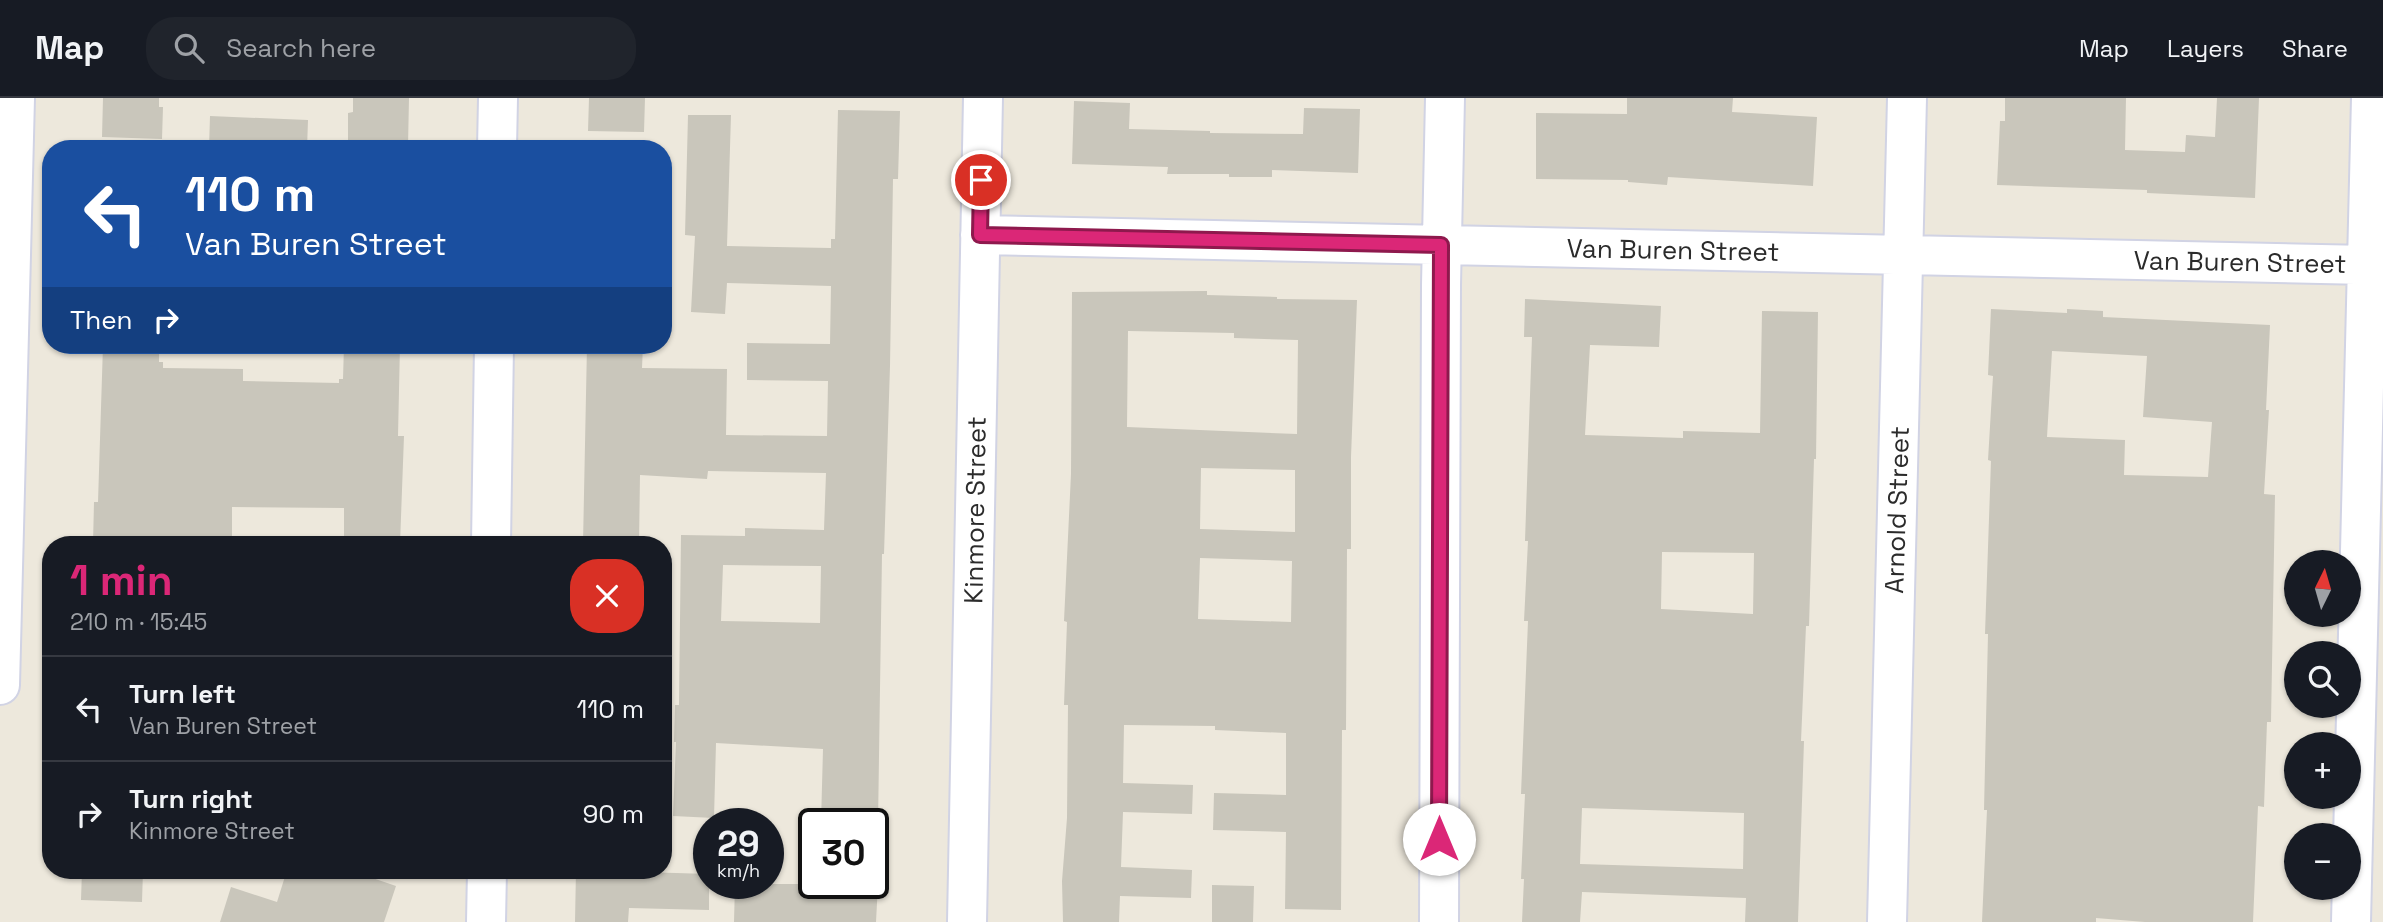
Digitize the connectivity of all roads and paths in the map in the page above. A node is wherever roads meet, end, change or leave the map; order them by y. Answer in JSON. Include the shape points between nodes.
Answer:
{"nodes":[{"id":1,"x":15,"y":98,"type":"edge"},
{"id":2,"x":498,"y":98,"type":"edge"},
{"id":3,"x":983,"y":98,"type":"edge"},
{"id":4,"x":1446,"y":98,"type":"edge"},
{"id":5,"x":1907,"y":98,"type":"edge"},
{"id":6,"x":2371,"y":98,"type":"edge"},
{"id":7,"x":497,"y":140,"type":"edge"},
{"id":8,"x":980,"y":235,"type":"junction"},
{"id":9,"x":1441,"y":245,"type":"junction"},
{"id":10,"x":1905,"y":255,"type":"junction"},
{"id":11,"x":2367,"y":265,"type":"junction"},
{"id":12,"x":495,"y":354,"type":"edge"},
{"id":13,"x":491,"y":536,"type":"edge"},
{"id":14,"x":0,"y":685,"type":"edge"},
{"id":15,"x":2369,"y":737,"type":"edge"},
{"id":16,"x":486,"y":879,"type":"edge"},
{"id":17,"x":486,"y":922,"type":"edge"},
{"id":18,"x":967,"y":922,"type":"edge"},
{"id":19,"x":1439,"y":922,"type":"edge"},
{"id":20,"x":1887,"y":922,"type":"edge"},
{"id":21,"x":2351,"y":922,"type":"edge"}],
"edges":[{"from":1,"to":14,"type":"street"},
{"from":2,"to":7,"type":"street"},
{"from":3,"to":8,"type":"street","name":"Kinmore Street"},
{"from":4,"to":9,"type":"street"},
{"from":5,"to":10,"type":"street","name":"Arnold Street"},
{"from":6,"to":11,"type":"street"},
{"from":8,"to":9,"type":"street","name":"Van Buren Street"},
{"from":8,"to":18,"type":"street","name":"Kinmore Street"},
{"from":9,"to":10,"type":"street","name":"Van Buren Street"},
{"from":9,"to":19,"type":"street"},
{"from":10,"to":11,"type":"street","name":"Van Buren Street"},
{"from":10,"to":20,"type":"street","name":"Arnold Street"},
{"from":11,"to":15,"type":"street"},
{"from":12,"to":13,"type":"street"},
{"from":15,"to":21,"type":"street"},
{"from":16,"to":17,"type":"street"}]}
